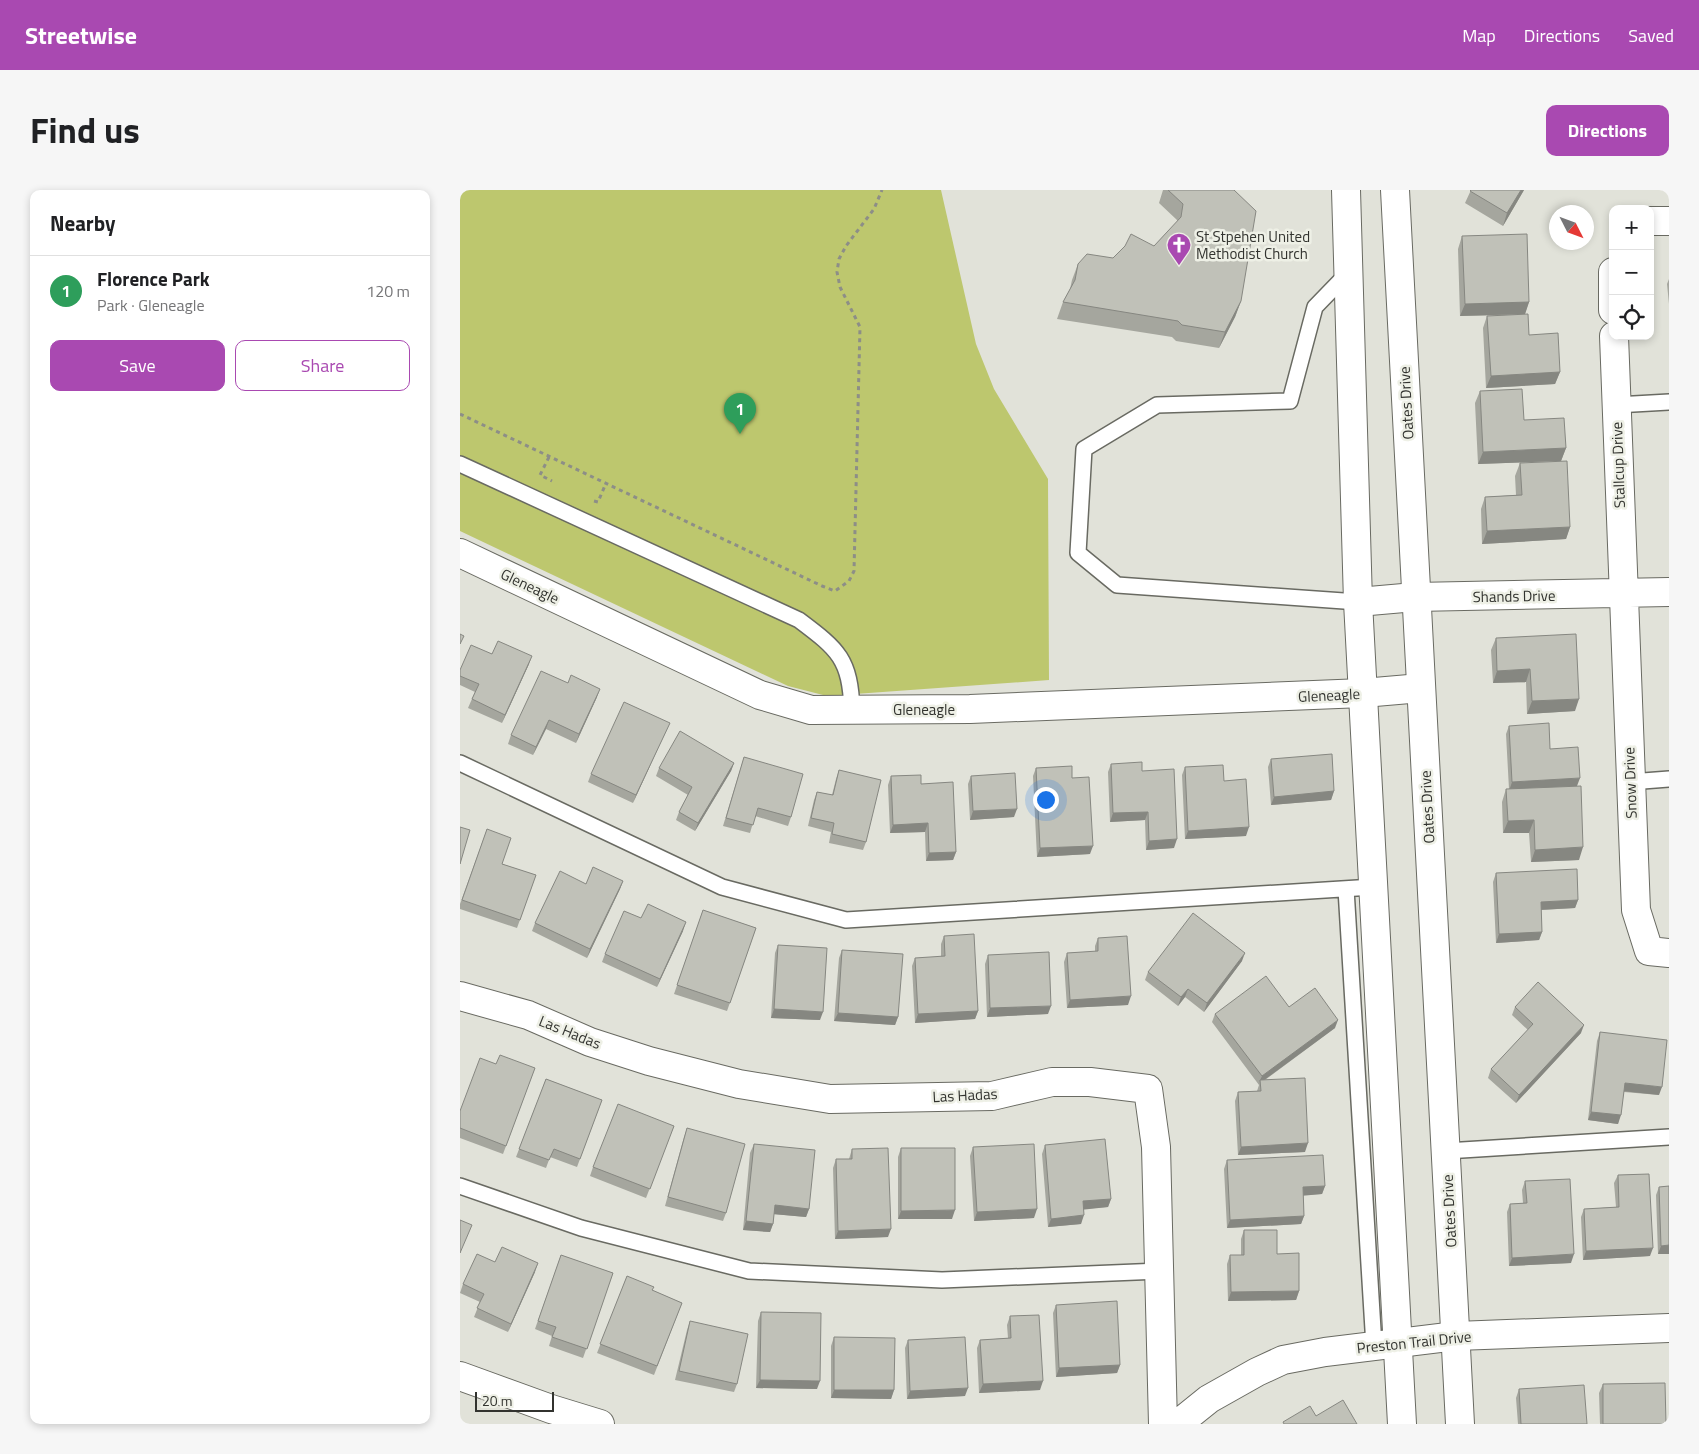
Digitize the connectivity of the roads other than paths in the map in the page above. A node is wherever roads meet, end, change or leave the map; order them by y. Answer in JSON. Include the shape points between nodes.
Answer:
{"nodes":[{"id":1,"x":1346,"y":190,"type":"edge"},
{"id":2,"x":1395,"y":190,"type":"edge"},
{"id":3,"x":1669,"y":220,"type":"edge"},
{"id":4,"x":1654,"y":221,"type":"edge"},
{"id":5,"x":1348,"y":273,"type":"junction"},
{"id":6,"x":1614,"y":340,"type":"edge"},
{"id":7,"x":1669,"y":402,"type":"edge"},
{"id":8,"x":1616,"y":405,"type":"junction"},
{"id":9,"x":460,"y":464,"type":"edge"},
{"id":10,"x":460,"y":553,"type":"edge"},
{"id":11,"x":1669,"y":592,"type":"edge"},
{"id":12,"x":1622,"y":594,"type":"junction"},
{"id":13,"x":1415,"y":598,"type":"junction"},
{"id":14,"x":1358,"y":602,"type":"junction"},
{"id":15,"x":1421,"y":688,"type":"junction"},
{"id":16,"x":1363,"y":693,"type":"junction"},
{"id":17,"x":852,"y":710,"type":"junction"},
{"id":18,"x":460,"y":762,"type":"edge"},
{"id":19,"x":1669,"y":779,"type":"edge"},
{"id":20,"x":1630,"y":782,"type":"junction"},
{"id":21,"x":1373,"y":887,"type":"junction"},
{"id":22,"x":1346,"y":889,"type":"junction"},
{"id":23,"x":1669,"y":953,"type":"edge"},
{"id":24,"x":460,"y":996,"type":"edge"},
{"id":25,"x":1669,"y":1136,"type":"edge"},
{"id":26,"x":1446,"y":1152,"type":"junction"},
{"id":27,"x":460,"y":1186,"type":"edge"},
{"id":28,"x":1160,"y":1271,"type":"junction"},
{"id":29,"x":1669,"y":1328,"type":"edge"},
{"id":30,"x":1456,"y":1336,"type":"junction"},
{"id":31,"x":1386,"y":1345,"type":"junction"},
{"id":32,"x":460,"y":1376,"type":"edge"},
{"id":33,"x":600,"y":1424,"type":"edge"},
{"id":34,"x":1163,"y":1424,"type":"edge"},
{"id":35,"x":1178,"y":1424,"type":"edge"},
{"id":36,"x":1402,"y":1424,"type":"edge"},
{"id":37,"x":1460,"y":1424,"type":"edge"}],
"edges":[{"from":1,"to":5,"type":"street"},
{"from":2,"to":13,"type":"street","name":"Oates Drive"},
{"from":3,"to":4,"type":"street"},
{"from":5,"to":14,"type":"street"},
{"from":5,"to":14,"type":"lane","via":[[1316,307],[1290,401],[1157,405],[1084,449],[1078,553],[1117,585]]},
{"from":6,"to":8,"type":"street","name":"Stallcup Drive"},
{"from":7,"to":8,"type":"lane"},
{"from":8,"to":12,"type":"street","name":"Stallcup Drive"},
{"from":9,"to":17,"type":"lane","via":[[799,620],[826,640],[841,657],[851,680]]},
{"from":10,"to":17,"type":"street","name":"Gleneagle","via":[[760,695],[812,710]]},
{"from":11,"to":12,"type":"street","name":"Shands Drive"},
{"from":12,"to":13,"type":"street","name":"Shands Drive"},
{"from":12,"to":20,"type":"street","name":"Snow Drive"},
{"from":13,"to":14,"type":"street","name":"Shands Drive"},
{"from":13,"to":15,"type":"street","name":"Oates Drive"},
{"from":14,"to":16,"type":"street"},
{"from":15,"to":16,"type":"street","name":"Gleneagle"},
{"from":15,"to":26,"type":"street","name":"Oates Drive"},
{"from":16,"to":17,"type":"street","name":"Gleneagle","via":[[1064,707]]},
{"from":16,"to":21,"type":"street"},
{"from":18,"to":22,"type":"lane","via":[[722,887],[846,920]]},
{"from":19,"to":20,"type":"lane"},
{"from":20,"to":23,"type":"street","name":"Snow Drive","via":[[1636,910],[1649,951]]},
{"from":21,"to":22,"type":"lane"},
{"from":21,"to":31,"type":"street"},
{"from":22,"to":31,"type":"lane"},
{"from":24,"to":28,"type":"street","name":"Las Hadas","via":[[528,1015],[590,1042],[649,1061],[739,1084],[830,1099],[992,1096],[1052,1082],[1090,1082],[1148,1089],[1156,1147]]},
{"from":25,"to":26,"type":"lane"},
{"from":26,"to":30,"type":"street","name":"Oates Drive"},
{"from":27,"to":28,"type":"lane","via":[[581,1228],[749,1271],[942,1280]]},
{"from":28,"to":34,"type":"street","name":"Las Hadas"},
{"from":29,"to":30,"type":"street","name":"Preston Trail Drive"},
{"from":30,"to":31,"type":"street","name":"Preston Trail Drive"},
{"from":30,"to":37,"type":"street","name":"Oates Drive"},
{"from":31,"to":35,"type":"street","name":"Preston Trail Drive","via":[[1282,1360],[1209,1399]]},
{"from":31,"to":36,"type":"street"},
{"from":32,"to":33,"type":"street"}]}
